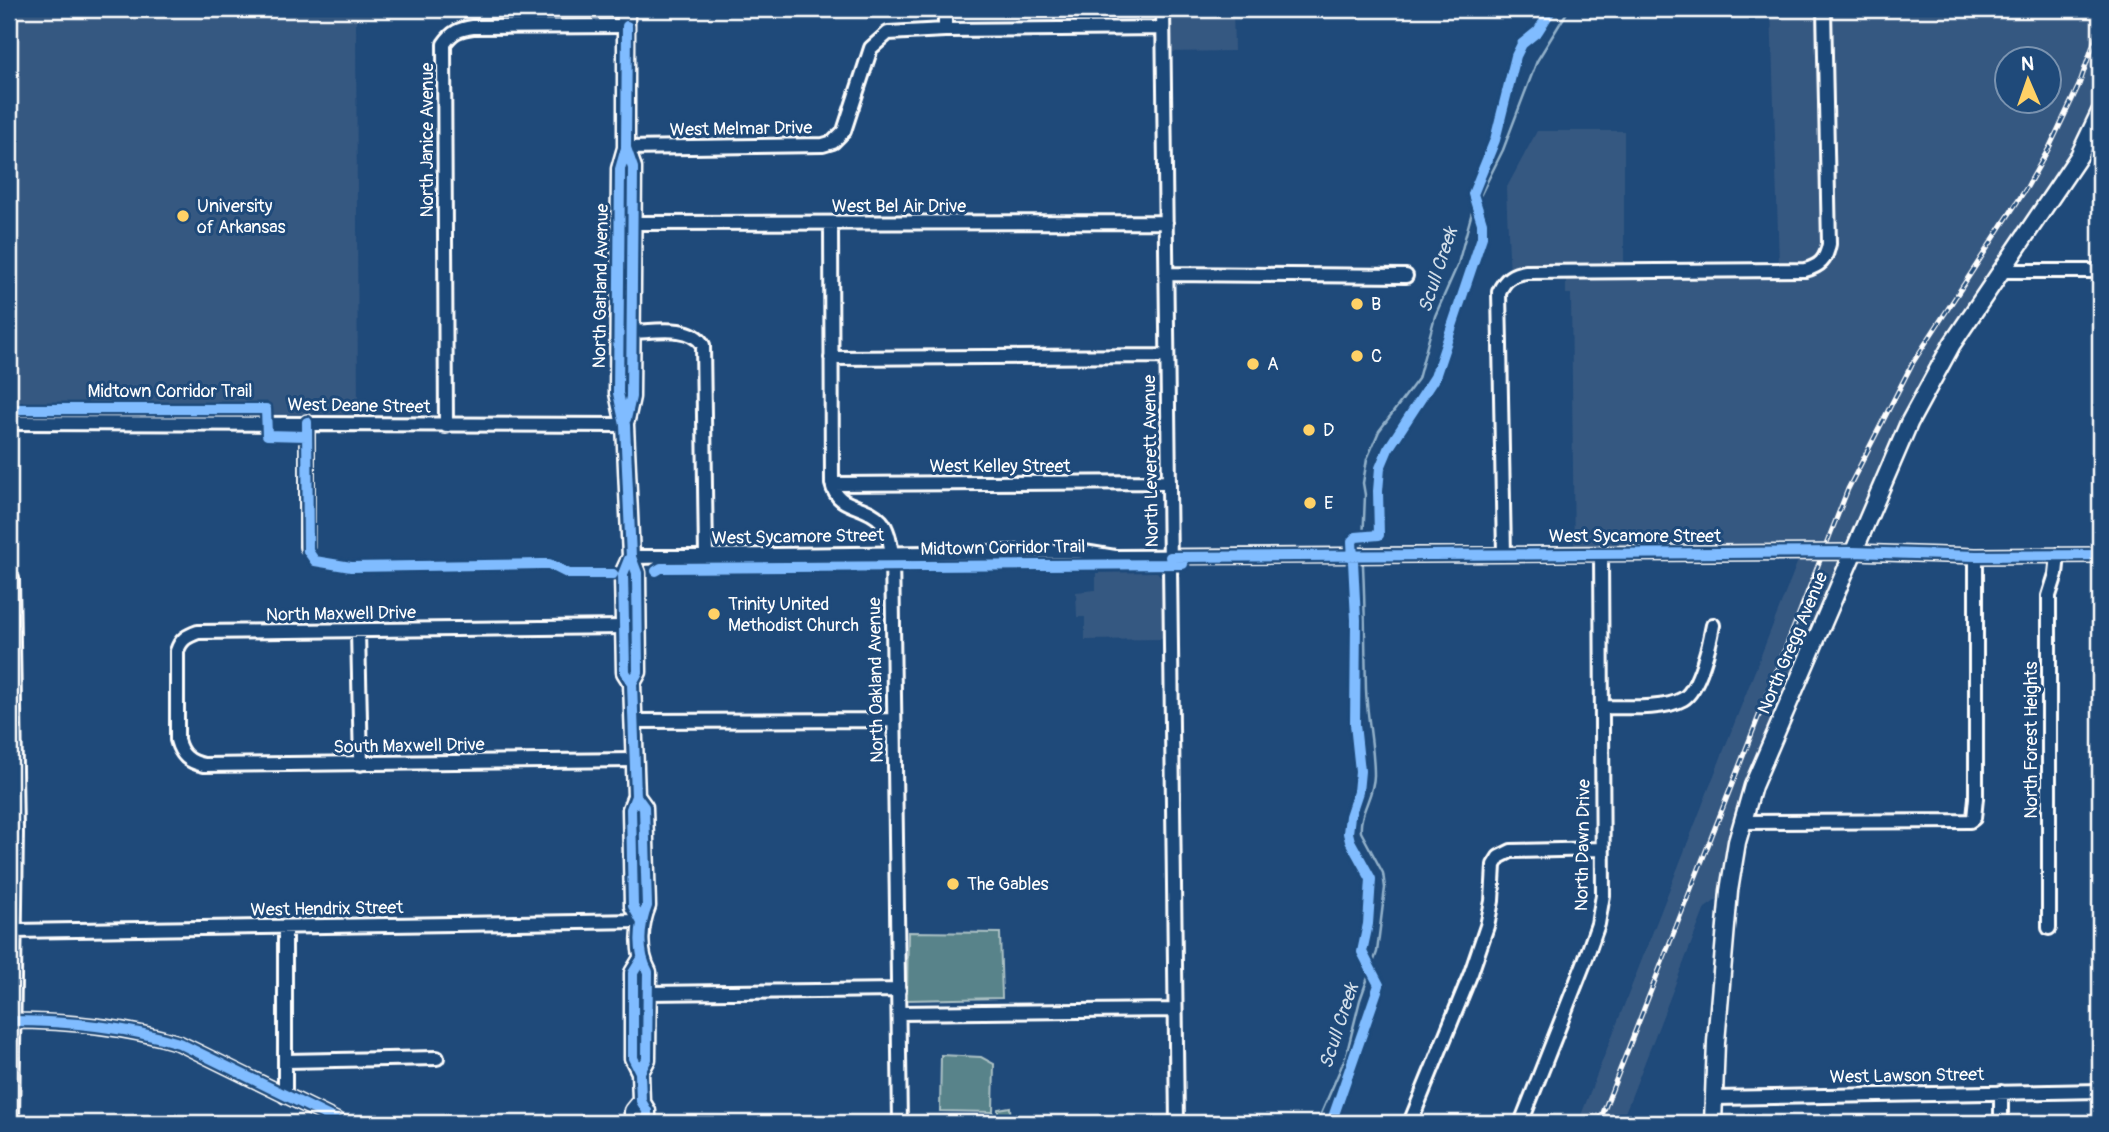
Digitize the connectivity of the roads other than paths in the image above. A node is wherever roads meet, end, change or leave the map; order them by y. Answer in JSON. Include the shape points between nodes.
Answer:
{"nodes":[{"id":1,"x":626,"y":9,"type":"edge"},
{"id":2,"x":944,"y":9,"type":"edge"},
{"id":3,"x":1163,"y":9,"type":"edge"},
{"id":4,"x":1824,"y":9,"type":"edge"},
{"id":5,"x":626,"y":26,"type":"junction"},
{"id":6,"x":1163,"y":28,"type":"junction"},
{"id":7,"x":945,"y":30,"type":"junction"},
{"id":8,"x":2100,"y":112,"type":"edge"},
{"id":9,"x":2095,"y":134,"type":"edge"},
{"id":10,"x":626,"y":148,"type":"junction"},
{"id":11,"x":1166,"y":222,"type":"junction"},
{"id":12,"x":632,"y":223,"type":"junction"},
{"id":13,"x":831,"y":224,"type":"junction"},
{"id":14,"x":2002,"y":271,"type":"junction"},
{"id":15,"x":2100,"y":271,"type":"edge"},
{"id":16,"x":1166,"y":274,"type":"junction"},
{"id":17,"x":1406,"y":276,"type":"dead end"},
{"id":18,"x":630,"y":332,"type":"junction"},
{"id":19,"x":1167,"y":356,"type":"junction"},
{"id":20,"x":831,"y":358,"type":"junction"},
{"id":21,"x":307,"y":422,"type":"junction"},
{"id":22,"x":9,"y":423,"type":"edge"},
{"id":23,"x":446,"y":425,"type":"junction"},
{"id":24,"x":625,"y":425,"type":"junction"},
{"id":25,"x":1169,"y":482,"type":"junction"},
{"id":26,"x":832,"y":484,"type":"junction"},
{"id":27,"x":307,"y":547,"type":"dead end"},
{"id":28,"x":1853,"y":552,"type":"junction"},
{"id":29,"x":892,"y":553,"type":"junction"},
{"id":30,"x":1601,"y":553,"type":"junction"},
{"id":31,"x":1504,"y":554,"type":"junction"},
{"id":32,"x":2058,"y":555,"type":"junction"},
{"id":33,"x":2100,"y":555,"type":"edge"},
{"id":34,"x":706,"y":556,"type":"junction"},
{"id":35,"x":1976,"y":556,"type":"junction"},
{"id":36,"x":631,"y":557,"type":"junction"},
{"id":37,"x":1170,"y":557,"type":"junction"},
{"id":38,"x":12,"y":578,"type":"dead end"},
{"id":39,"x":1713,"y":625,"type":"dead end"},
{"id":40,"x":624,"y":628,"type":"junction"},
{"id":41,"x":358,"y":632,"type":"junction"},
{"id":42,"x":632,"y":683,"type":"junction"},
{"id":43,"x":1602,"y":707,"type":"junction"},
{"id":44,"x":893,"y":720,"type":"junction"},
{"id":45,"x":633,"y":722,"type":"junction"},
{"id":46,"x":186,"y":758,"type":"joint"},
{"id":47,"x":634,"y":760,"type":"junction"},
{"id":48,"x":361,"y":764,"type":"junction"},
{"id":49,"x":1742,"y":822,"type":"junction"},
{"id":50,"x":1603,"y":849,"type":"junction"},
{"id":51,"x":641,"y":921,"type":"junction"},
{"id":52,"x":285,"y":928,"type":"junction"},
{"id":53,"x":2049,"y":928,"type":"dead end"},
{"id":54,"x":14,"y":931,"type":"junction"},
{"id":55,"x":641,"y":960,"type":"junction"},
{"id":56,"x":899,"y":990,"type":"junction"},
{"id":57,"x":648,"y":993,"type":"junction"},
{"id":58,"x":1175,"y":1010,"type":"junction"},
{"id":59,"x":899,"y":1013,"type":"junction"},
{"id":60,"x":11,"y":1021,"type":"edge"},
{"id":61,"x":438,"y":1058,"type":"dead end"},
{"id":62,"x":286,"y":1061,"type":"junction"},
{"id":63,"x":640,"y":1072,"type":"junction"},
{"id":64,"x":2100,"y":1091,"type":"edge"},
{"id":65,"x":2001,"y":1092,"type":"junction"},
{"id":66,"x":285,"y":1096,"type":"junction"},
{"id":67,"x":1714,"y":1098,"type":"junction"},
{"id":68,"x":640,"y":1101,"type":"junction"},
{"id":69,"x":12,"y":1123,"type":"edge"},
{"id":70,"x":342,"y":1123,"type":"edge"},
{"id":71,"x":633,"y":1123,"type":"edge"},
{"id":72,"x":647,"y":1123,"type":"edge"},
{"id":73,"x":900,"y":1123,"type":"edge"},
{"id":74,"x":1177,"y":1123,"type":"edge"},
{"id":75,"x":1410,"y":1123,"type":"edge"},
{"id":76,"x":1521,"y":1123,"type":"edge"},
{"id":77,"x":1713,"y":1123,"type":"edge"},
{"id":78,"x":2001,"y":1123,"type":"edge"}],
"edges":[{"from":1,"to":5,"type":"main road","name":"North Garland Avenue"},
{"from":2,"to":7,"type":"street"},
{"from":3,"to":6,"type":"street","name":"North Leverett Avenue"},
{"from":4,"to":31,"type":"street","via":[[1829,244],[1823,262],[1805,270],[1526,272],[1503,283],[1499,292]]},
{"from":5,"to":10,"type":"main road","name":"North Garland Avenue"},
{"from":5,"to":23,"type":"street","name":"North Janice Avenue","via":[[473,27],[460,29],[444,44]]},
{"from":6,"to":7,"type":"street","name":"West Melmar Drive"},
{"from":6,"to":11,"type":"street","name":"North Leverett Avenue"},
{"from":7,"to":10,"type":"street","name":"West Melmar Drive","via":[[888,33],[871,48],[849,119],[834,142]]},
{"from":8,"to":9,"type":"main road","name":"North Gregg Avenue"},
{"from":9,"to":14,"type":"main road","name":"North Gregg Avenue"},
{"from":10,"to":12,"type":"main road","name":"North Garland Avenue","via":[[633,169]]},
{"from":10,"to":24,"type":"main road","name":"North Garland Avenue","via":[[620,169],[617,330],[618,397]]},
{"from":11,"to":13,"type":"street","name":"West Bel Air Drive"},
{"from":11,"to":16,"type":"street","name":"North Leverett Avenue"},
{"from":12,"to":13,"type":"street","name":"West Bel Air Drive"},
{"from":12,"to":18,"type":"main road","name":"North Garland Avenue"},
{"from":13,"to":20,"type":"street"},
{"from":14,"to":15,"type":"street"},
{"from":14,"to":28,"type":"main road","name":"North Gregg Avenue","via":[[1933,376]]},
{"from":16,"to":17,"type":"street"},
{"from":16,"to":19,"type":"street","name":"North Leverett Avenue"},
{"from":18,"to":24,"type":"main road","name":"North Garland Avenue","via":[[631,397]]},
{"from":18,"to":34,"type":"street","via":[[689,332],[703,345]]},
{"from":19,"to":20,"type":"street"},
{"from":19,"to":25,"type":"street","name":"North Leverett Avenue"},
{"from":20,"to":26,"type":"street"},
{"from":21,"to":22,"type":"street","name":"West Deane Street"},
{"from":21,"to":23,"type":"street","name":"West Deane Street"},
{"from":21,"to":27,"type":"street"},
{"from":23,"to":24,"type":"street","name":"West Deane Street"},
{"from":24,"to":36,"type":"main road","name":"North Garland Avenue"},
{"from":25,"to":26,"type":"street","name":"West Kelley Street"},
{"from":25,"to":37,"type":"street","name":"North Leverett Avenue"},
{"from":26,"to":29,"type":"street","name":"North Oakland Avenue","via":[[841,501],[882,522]]},
{"from":28,"to":30,"type":"street","name":"West Sycamore Street"},
{"from":28,"to":35,"type":"street","name":"West Sycamore Street"},
{"from":28,"to":49,"type":"main road","name":"North Gregg Avenue","via":[[1753,786]]},
{"from":29,"to":34,"type":"street","name":"West Sycamore Street"},
{"from":29,"to":37,"type":"street","name":"West Sycamore Street","via":[[1077,551],[1115,557]]},
{"from":29,"to":44,"type":"street","name":"North Oakland Avenue"},
{"from":30,"to":31,"type":"street","name":"West Sycamore Street"},
{"from":30,"to":43,"type":"street","name":"North Dawn Drive"},
{"from":31,"to":37,"type":"street","name":"West Sycamore Street"},
{"from":32,"to":33,"type":"street","name":"West Sycamore Street"},
{"from":32,"to":35,"type":"street","name":"West Sycamore Street"},
{"from":32,"to":53,"type":"street","name":"North Forest Heights","via":[[2049,596]]},
{"from":34,"to":36,"type":"street","name":"West Sycamore Street"},
{"from":35,"to":49,"type":"street","via":[[1974,818],[1927,823]]},
{"from":36,"to":40,"type":"main road","name":"North Garland Avenue","via":[[623,574]]},
{"from":36,"to":42,"type":"main road","name":"North Garland Avenue","via":[[637,573],[638,659]]},
{"from":37,"to":58,"type":"street","name":"North Leverett Avenue"},
{"from":38,"to":54,"type":"street"},
{"from":39,"to":43,"type":"street","via":[[1693,689],[1685,698],[1653,706]]},
{"from":40,"to":41,"type":"street","name":"North Maxwell Drive"},
{"from":40,"to":42,"type":"main road","name":"North Garland Avenue","via":[[625,673]]},
{"from":41,"to":46,"type":"street","name":"North Maxwell Drive","via":[[188,635],[180,643],[176,662],[177,740]]},
{"from":41,"to":48,"type":"street"},
{"from":42,"to":45,"type":"main road","name":"North Garland Avenue"},
{"from":43,"to":50,"type":"street","name":"North Dawn Drive"},
{"from":44,"to":45,"type":"street"},
{"from":44,"to":56,"type":"street","name":"North Oakland Avenue"},
{"from":45,"to":47,"type":"main road","name":"North Garland Avenue"},
{"from":46,"to":48,"type":"street","name":"South Maxwell Drive","via":[[204,765]]},
{"from":47,"to":48,"type":"street","name":"South Maxwell Drive"},
{"from":47,"to":51,"type":"main road","name":"North Garland Avenue","via":[[633,906]]},
{"from":49,"to":67,"type":"main road","name":"North Gregg Avenue","via":[[1729,891]]},
{"from":50,"to":75,"type":"street","via":[[1511,851],[1499,856],[1494,865],[1488,926]]},
{"from":50,"to":76,"type":"street","name":"North Dawn Drive","via":[[1598,924]]},
{"from":51,"to":52,"type":"street","name":"West Hendrix Street"},
{"from":51,"to":55,"type":"main road","name":"North Garland Avenue"},
{"from":52,"to":54,"type":"street","name":"West Hendrix Street"},
{"from":52,"to":62,"type":"street"},
{"from":54,"to":60,"type":"street"},
{"from":55,"to":57,"type":"main road","name":"North Garland Avenue","via":[[648,971]]},
{"from":55,"to":63,"type":"main road","name":"North Garland Avenue","via":[[633,973],[633,1058]]},
{"from":56,"to":57,"type":"street"},
{"from":56,"to":59,"type":"street","name":"North Oakland Avenue"},
{"from":57,"to":63,"type":"main road","name":"North Garland Avenue","via":[[648,1059]]},
{"from":58,"to":59,"type":"street"},
{"from":58,"to":74,"type":"street","name":"North Leverett Avenue"},
{"from":59,"to":73,"type":"street","name":"North Oakland Avenue"},
{"from":60,"to":66,"type":"street","via":[[92,1024],[152,1034]]},
{"from":60,"to":69,"type":"street"},
{"from":61,"to":62,"type":"street"},
{"from":62,"to":66,"type":"street"},
{"from":63,"to":68,"type":"main road","name":"North Garland Avenue"},
{"from":64,"to":65,"type":"street","name":"West Lawson Street"},
{"from":65,"to":67,"type":"street","name":"West Lawson Street"},
{"from":65,"to":78,"type":"street"},
{"from":66,"to":70,"type":"street"},
{"from":67,"to":77,"type":"main road","name":"North Gregg Avenue"},
{"from":68,"to":71,"type":"main road","name":"North Garland Avenue","via":[[633,1111]]},
{"from":68,"to":72,"type":"main road","name":"North Garland Avenue","via":[[647,1111]]}]}
